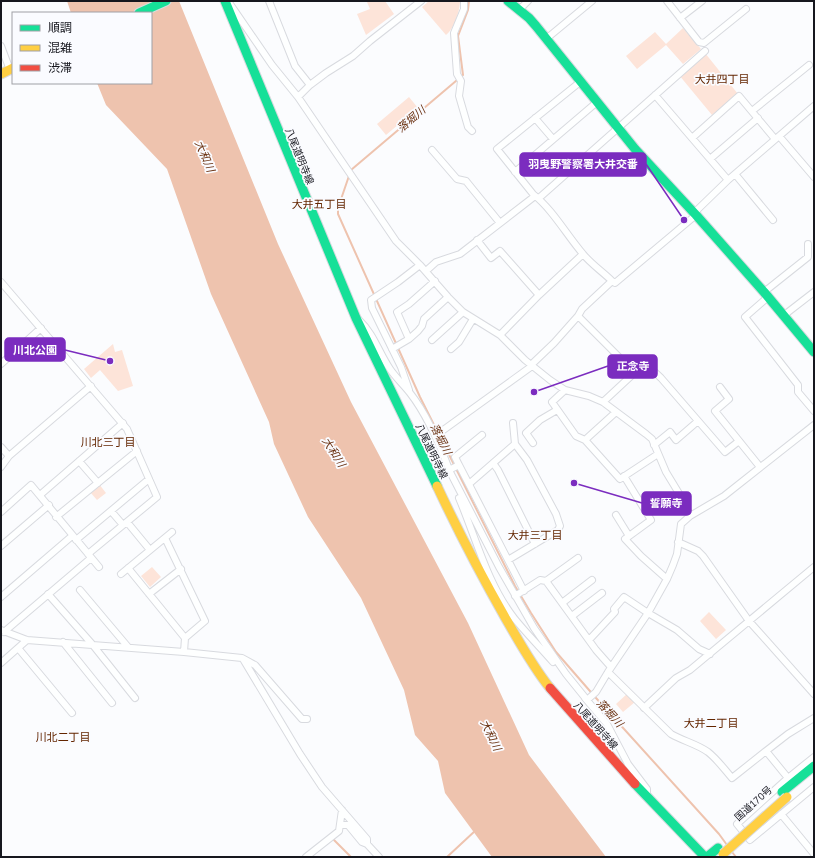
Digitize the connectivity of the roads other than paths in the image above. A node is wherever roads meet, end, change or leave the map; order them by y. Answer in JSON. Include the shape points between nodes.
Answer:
{"nodes":[{"id":1,"x":166,"y":1,"type":"edge"},
{"id":2,"x":225,"y":1,"type":"edge"},
{"id":3,"x":228,"y":1,"type":"edge"},
{"id":4,"x":269,"y":1,"type":"edge"},
{"id":5,"x":421,"y":1,"type":"edge"},
{"id":6,"x":464,"y":1,"type":"edge"},
{"id":7,"x":508,"y":1,"type":"edge"},
{"id":8,"x":528,"y":1,"type":"edge"},
{"id":9,"x":592,"y":1,"type":"edge"},
{"id":10,"x":667,"y":1,"type":"edge"},
{"id":11,"x":702,"y":1,"type":"edge"},
{"id":12,"x":746,"y":9,"type":"dead end"},
{"id":13,"x":518,"y":10,"type":"junction"},
{"id":14,"x":141,"y":12,"type":"edge"},
{"id":15,"x":680,"y":18,"type":"junction"},
{"id":16,"x":546,"y":39,"type":"junction"},
{"id":17,"x":1,"y":46,"type":"edge"},
{"id":18,"x":706,"y":51,"type":"dead end"},
{"id":19,"x":809,"y":65,"type":"dead end"},
{"id":20,"x":12,"y":69,"type":"edge"},
{"id":21,"x":1,"y":74,"type":"edge"},
{"id":22,"x":580,"y":82,"type":"junction"},
{"id":23,"x":310,"y":85,"type":"junction"},
{"id":24,"x":655,"y":95,"type":"junction"},
{"id":25,"x":298,"y":97,"type":"junction"},
{"id":26,"x":597,"y":102,"type":"junction"},
{"id":27,"x":814,"y":106,"type":"edge"},
{"id":28,"x":752,"y":112,"type":"junction"},
{"id":29,"x":535,"y":118,"type":"junction"},
{"id":30,"x":758,"y":118,"type":"junction"},
{"id":31,"x":618,"y":128,"type":"junction"},
{"id":32,"x":472,"y":131,"type":"dead end"},
{"id":33,"x":777,"y":137,"type":"junction"},
{"id":34,"x":692,"y":138,"type":"junction"},
{"id":35,"x":553,"y":139,"type":"junction"},
{"id":36,"x":432,"y":150,"type":"dead end"},
{"id":37,"x":710,"y":159,"type":"junction"},
{"id":38,"x":515,"y":172,"type":"junction"},
{"id":39,"x":735,"y":174,"type":"junction"},
{"id":40,"x":814,"y":177,"type":"edge"},
{"id":41,"x":728,"y":180,"type":"junction"},
{"id":42,"x":537,"y":197,"type":"junction"},
{"id":43,"x":695,"y":214,"type":"junction"},
{"id":44,"x":773,"y":220,"type":"dead end"},
{"id":45,"x":500,"y":223,"type":"junction"},
{"id":46,"x":477,"y":240,"type":"junction"},
{"id":47,"x":808,"y":244,"type":"dead end"},
{"id":48,"x":584,"y":254,"type":"junction"},
{"id":49,"x":420,"y":265,"type":"junction"},
{"id":50,"x":426,"y":271,"type":"junction"},
{"id":51,"x":435,"y":281,"type":"junction"},
{"id":52,"x":612,"y":281,"type":"junction"},
{"id":53,"x":2,"y":284,"type":"edge"},
{"id":54,"x":814,"y":292,"type":"edge"},
{"id":55,"x":539,"y":295,"type":"junction"},
{"id":56,"x":766,"y":295,"type":"junction"},
{"id":57,"x":448,"y":297,"type":"junction"},
{"id":58,"x":463,"y":312,"type":"junction"},
{"id":59,"x":578,"y":316,"type":"junction"},
{"id":60,"x":783,"y":316,"type":"junction"},
{"id":61,"x":356,"y":318,"type":"junction"},
{"id":62,"x":473,"y":318,"type":"junction"},
{"id":63,"x":41,"y":328,"type":"junction"},
{"id":64,"x":500,"y":335,"type":"junction"},
{"id":65,"x":409,"y":339,"type":"junction"},
{"id":66,"x":432,"y":340,"type":"dead end"},
{"id":67,"x":395,"y":347,"type":"junction"},
{"id":68,"x":451,"y":349,"type":"dead end"},
{"id":69,"x":814,"y":352,"type":"edge"},
{"id":70,"x":2,"y":361,"type":"edge"},
{"id":71,"x":531,"y":366,"type":"junction"},
{"id":72,"x":635,"y":373,"type":"junction"},
{"id":73,"x":91,"y":386,"type":"junction"},
{"id":74,"x":720,"y":387,"type":"dead end"},
{"id":75,"x":565,"y":390,"type":"junction"},
{"id":76,"x":409,"y":392,"type":"junction"},
{"id":77,"x":603,"y":402,"type":"junction"},
{"id":78,"x":557,"y":410,"type":"junction"},
{"id":79,"x":814,"y":411,"type":"edge"},
{"id":80,"x":616,"y":412,"type":"junction"},
{"id":81,"x":698,"y":422,"type":"junction"},
{"id":82,"x":123,"y":423,"type":"junction"},
{"id":83,"x":513,"y":423,"type":"dead end"},
{"id":84,"x":814,"y":426,"type":"edge"},
{"id":85,"x":437,"y":434,"type":"junction"},
{"id":86,"x":482,"y":435,"type":"dead end"},
{"id":87,"x":585,"y":440,"type":"junction"},
{"id":88,"x":739,"y":441,"type":"junction"},
{"id":89,"x":515,"y":444,"type":"junction"},
{"id":90,"x":533,"y":444,"type":"dead end"},
{"id":91,"x":654,"y":445,"type":"junction"},
{"id":92,"x":1,"y":447,"type":"edge"},
{"id":93,"x":137,"y":451,"type":"junction"},
{"id":94,"x":658,"y":454,"type":"junction"},
{"id":95,"x":9,"y":456,"type":"junction"},
{"id":96,"x":79,"y":461,"type":"junction"},
{"id":97,"x":493,"y":463,"type":"junction"},
{"id":98,"x":1,"y":467,"type":"edge"},
{"id":99,"x":454,"y":467,"type":"junction"},
{"id":100,"x":760,"y":467,"type":"junction"},
{"id":101,"x":624,"y":476,"type":"junction"},
{"id":102,"x":149,"y":478,"type":"junction"},
{"id":103,"x":98,"y":483,"type":"junction"},
{"id":104,"x":469,"y":484,"type":"junction"},
{"id":105,"x":40,"y":495,"type":"junction"},
{"id":106,"x":49,"y":505,"type":"junction"},
{"id":107,"x":111,"y":511,"type":"junction"},
{"id":108,"x":1,"y":512,"type":"edge"},
{"id":109,"x":616,"y":515,"type":"dead end"},
{"id":110,"x":690,"y":516,"type":"junction"},
{"id":111,"x":56,"y":517,"type":"junction"},
{"id":112,"x":125,"y":523,"type":"junction"},
{"id":113,"x":172,"y":532,"type":"dead end"},
{"id":114,"x":629,"y":536,"type":"junction"},
{"id":115,"x":74,"y":538,"type":"junction"},
{"id":116,"x":165,"y":538,"type":"junction"},
{"id":117,"x":678,"y":542,"type":"junction"},
{"id":118,"x":535,"y":544,"type":"junction"},
{"id":119,"x":1,"y":546,"type":"edge"},
{"id":120,"x":150,"y":550,"type":"junction"},
{"id":121,"x":89,"y":556,"type":"junction"},
{"id":122,"x":578,"y":558,"type":"dead end"},
{"id":123,"x":508,"y":560,"type":"junction"},
{"id":124,"x":814,"y":567,"type":"edge"},
{"id":125,"x":99,"y":568,"type":"dead end"},
{"id":126,"x":128,"y":568,"type":"junction"},
{"id":127,"x":180,"y":569,"type":"junction"},
{"id":128,"x":121,"y":574,"type":"dead end"},
{"id":129,"x":668,"y":579,"type":"junction"},
{"id":130,"x":592,"y":580,"type":"dead end"},
{"id":131,"x":546,"y":581,"type":"junction"},
{"id":132,"x":491,"y":586,"type":"junction"},
{"id":133,"x":80,"y":590,"type":"dead end"},
{"id":134,"x":520,"y":593,"type":"junction"},
{"id":135,"x":602,"y":593,"type":"dead end"},
{"id":136,"x":48,"y":594,"type":"junction"},
{"id":137,"x":150,"y":594,"type":"junction"},
{"id":138,"x":1,"y":597,"type":"edge"},
{"id":139,"x":562,"y":603,"type":"junction"},
{"id":140,"x":648,"y":613,"type":"junction"},
{"id":141,"x":572,"y":616,"type":"junction"},
{"id":142,"x":749,"y":621,"type":"junction"},
{"id":143,"x":3,"y":631,"type":"edge"},
{"id":144,"x":185,"y":638,"type":"junction"},
{"id":145,"x":27,"y":640,"type":"junction"},
{"id":146,"x":589,"y":640,"type":"junction"},
{"id":147,"x":63,"y":642,"type":"junction"},
{"id":148,"x":92,"y":644,"type":"junction"},
{"id":149,"x":128,"y":647,"type":"junction"},
{"id":150,"x":18,"y":648,"type":"junction"},
{"id":151,"x":184,"y":652,"type":"junction"},
{"id":152,"x":710,"y":654,"type":"junction"},
{"id":153,"x":242,"y":658,"type":"junction"},
{"id":154,"x":1,"y":663,"type":"edge"},
{"id":155,"x":609,"y":670,"type":"junction"},
{"id":156,"x":814,"y":694,"type":"edge"},
{"id":157,"x":591,"y":697,"type":"junction"},
{"id":158,"x":135,"y":698,"type":"dead end"},
{"id":159,"x":112,"y":703,"type":"dead end"},
{"id":160,"x":644,"y":708,"type":"junction"},
{"id":161,"x":72,"y":713,"type":"dead end"},
{"id":162,"x":308,"y":718,"type":"dead end"},
{"id":163,"x":814,"y":718,"type":"edge"},
{"id":164,"x":766,"y":751,"type":"junction"},
{"id":165,"x":814,"y":757,"type":"edge"},
{"id":166,"x":814,"y":766,"type":"edge"},
{"id":167,"x":814,"y":775,"type":"edge"},
{"id":168,"x":788,"y":778,"type":"junction"},
{"id":169,"x":814,"y":787,"type":"edge"},
{"id":170,"x":784,"y":795,"type":"junction"},
{"id":171,"x":647,"y":797,"type":"junction"},
{"id":172,"x":342,"y":810,"type":"junction"},
{"id":173,"x":781,"y":814,"type":"junction"},
{"id":174,"x":341,"y":825,"type":"junction"},
{"id":175,"x":367,"y":844,"type":"junction"},
{"id":176,"x":720,"y":853,"type":"edge"},
{"id":177,"x":814,"y":854,"type":"edge"},
{"id":178,"x":306,"y":857,"type":"edge"},
{"id":179,"x":379,"y":857,"type":"edge"},
{"id":180,"x":706,"y":857,"type":"edge"}],
"edges":[{"from":1,"to":14,"type":"main road"},
{"from":2,"to":61,"type":"main road","name":"八尾道明寺線"},
{"from":3,"to":25,"type":"street","via":[[272,65]]},
{"from":4,"to":23,"type":"street","via":[[295,66]]},
{"from":5,"to":23,"type":"street","via":[[354,56]]},
{"from":6,"to":32,"type":"street","via":[[464,9],[454,33],[456,74],[459,78],[459,96],[468,127]]},
{"from":7,"to":13,"type":"main road"},
{"from":8,"to":13,"type":"street"},
{"from":9,"to":16,"type":"street"},
{"from":10,"to":15,"type":"street"},
{"from":11,"to":15,"type":"street"},
{"from":12,"to":15,"type":"street","via":[[704,43],[699,42]]},
{"from":13,"to":16,"type":"main road","via":[[529,18]]},
{"from":16,"to":22,"type":"main road"},
{"from":17,"to":20,"type":"street"},
{"from":18,"to":24,"type":"street"},
{"from":19,"to":28,"type":"street"},
{"from":20,"to":21,"type":"main road"},
{"from":22,"to":26,"type":"main road"},
{"from":22,"to":29,"type":"street"},
{"from":23,"to":25,"type":"street"},
{"from":24,"to":31,"type":"street"},
{"from":24,"to":34,"type":"street"},
{"from":25,"to":49,"type":"street","via":[[396,241]]},
{"from":26,"to":31,"type":"main road"},
{"from":26,"to":35,"type":"street"},
{"from":27,"to":33,"type":"street"},
{"from":28,"to":30,"type":"street"},
{"from":28,"to":34,"type":"street","via":[[739,96]]},
{"from":29,"to":35,"type":"street"},
{"from":29,"to":38,"type":"street","via":[[497,149]]},
{"from":30,"to":33,"type":"street"},
{"from":30,"to":37,"type":"street"},
{"from":31,"to":42,"type":"street"},
{"from":31,"to":43,"type":"main road","via":[[635,150]]},
{"from":33,"to":39,"type":"street"},
{"from":33,"to":40,"type":"street"},
{"from":34,"to":37,"type":"street"},
{"from":35,"to":38,"type":"street"},
{"from":36,"to":45,"type":"street","via":[[457,179],[466,181]]},
{"from":37,"to":41,"type":"street"},
{"from":38,"to":42,"type":"street"},
{"from":39,"to":41,"type":"street"},
{"from":39,"to":44,"type":"street"},
{"from":41,"to":43,"type":"street"},
{"from":42,"to":45,"type":"street"},
{"from":42,"to":48,"type":"street"},
{"from":43,"to":52,"type":"street","via":[[615,283]]},
{"from":43,"to":56,"type":"main road"},
{"from":45,"to":46,"type":"street"},
{"from":46,"to":50,"type":"street","via":[[460,254],[436,262]]},
{"from":46,"to":55,"type":"street","via":[[491,258],[500,251]]},
{"from":47,"to":56,"type":"street","via":[[808,257]]},
{"from":48,"to":52,"type":"street"},
{"from":48,"to":55,"type":"street"},
{"from":49,"to":50,"type":"street"},
{"from":49,"to":67,"type":"street","via":[[371,300],[372,308]]},
{"from":50,"to":51,"type":"street"},
{"from":51,"to":57,"type":"street"},
{"from":51,"to":65,"type":"street","via":[[397,312]]},
{"from":52,"to":59,"type":"street","via":[[582,309]]},
{"from":53,"to":63,"type":"street"},
{"from":54,"to":60,"type":"street"},
{"from":55,"to":64,"type":"street"},
{"from":56,"to":60,"type":"main road"},
{"from":56,"to":79,"type":"street","via":[[746,316]]},
{"from":57,"to":58,"type":"street"},
{"from":57,"to":65,"type":"street","via":[[424,319],[422,326]]},
{"from":58,"to":62,"type":"street"},
{"from":58,"to":66,"type":"street"},
{"from":59,"to":71,"type":"street"},
{"from":59,"to":72,"type":"street"},
{"from":60,"to":69,"type":"main road"},
{"from":61,"to":76,"type":"street","via":[[369,330],[390,369]]},
{"from":61,"to":132,"type":"main road","name":"八尾道明寺線","via":[[418,449]]},
{"from":62,"to":64,"type":"street"},
{"from":62,"to":68,"type":"street","via":[[459,342]]},
{"from":63,"to":70,"type":"street"},
{"from":63,"to":73,"type":"street"},
{"from":64,"to":71,"type":"street"},
{"from":65,"to":67,"type":"street"},
{"from":67,"to":76,"type":"street"},
{"from":71,"to":75,"type":"street"},
{"from":71,"to":85,"type":"street"},
{"from":72,"to":77,"type":"street"},
{"from":72,"to":81,"type":"street","via":[[645,363]]},
{"from":73,"to":82,"type":"street"},
{"from":73,"to":95,"type":"street"},
{"from":74,"to":88,"type":"street","via":[[729,399],[715,411]]},
{"from":75,"to":77,"type":"street"},
{"from":75,"to":78,"type":"street","via":[[552,402]]},
{"from":76,"to":85,"type":"street"},
{"from":77,"to":80,"type":"street"},
{"from":78,"to":87,"type":"street","via":[[576,436]]},
{"from":78,"to":90,"type":"street","via":[[540,420],[526,433]]},
{"from":80,"to":87,"type":"street"},
{"from":80,"to":91,"type":"street","via":[[652,439]]},
{"from":81,"to":88,"type":"street","via":[[725,452]]},
{"from":81,"to":91,"type":"street","via":[[676,440],[670,432]]},
{"from":82,"to":93,"type":"street"},
{"from":82,"to":96,"type":"street"},
{"from":83,"to":89,"type":"street"},
{"from":84,"to":100,"type":"street"},
{"from":85,"to":99,"type":"street"},
{"from":86,"to":99,"type":"street","via":[[455,457]]},
{"from":87,"to":101,"type":"street","via":[[620,479]]},
{"from":88,"to":100,"type":"street"},
{"from":89,"to":97,"type":"street"},
{"from":89,"to":118,"type":"street","via":[[527,460],[560,526],[558,530]]},
{"from":91,"to":94,"type":"street"},
{"from":92,"to":95,"type":"street"},
{"from":93,"to":102,"type":"street"},
{"from":93,"to":103,"type":"street"},
{"from":94,"to":101,"type":"street"},
{"from":94,"to":110,"type":"street"},
{"from":95,"to":98,"type":"street"},
{"from":96,"to":103,"type":"street"},
{"from":96,"to":105,"type":"street"},
{"from":97,"to":104,"type":"street"},
{"from":97,"to":118,"type":"street"},
{"from":99,"to":104,"type":"street"},
{"from":99,"to":132,"type":"street"},
{"from":99,"to":134,"type":"street"},
{"from":100,"to":110,"type":"street","via":[[724,496]]},
{"from":101,"to":114,"type":"street","via":[[651,520]]},
{"from":102,"to":107,"type":"street"},
{"from":102,"to":112,"type":"street","via":[[157,497]]},
{"from":103,"to":111,"type":"street"},
{"from":104,"to":123,"type":"street"},
{"from":105,"to":106,"type":"street"},
{"from":105,"to":108,"type":"street","via":[[31,485]]},
{"from":106,"to":111,"type":"street"},
{"from":106,"to":119,"type":"street"},
{"from":107,"to":112,"type":"street"},
{"from":107,"to":115,"type":"street"},
{"from":109,"to":114,"type":"street"},
{"from":110,"to":117,"type":"street","via":[[681,524]]},
{"from":111,"to":115,"type":"street"},
{"from":112,"to":120,"type":"street"},
{"from":112,"to":121,"type":"street"},
{"from":113,"to":116,"type":"street"},
{"from":114,"to":129,"type":"street","via":[[625,539]]},
{"from":115,"to":121,"type":"street"},
{"from":115,"to":138,"type":"street"},
{"from":116,"to":120,"type":"street"},
{"from":116,"to":127,"type":"street"},
{"from":117,"to":129,"type":"street","via":[[677,554]]},
{"from":117,"to":142,"type":"street","via":[[698,550]]},
{"from":118,"to":123,"type":"street"},
{"from":120,"to":126,"type":"street"},
{"from":121,"to":125,"type":"street"},
{"from":121,"to":136,"type":"street"},
{"from":122,"to":131,"type":"street"},
{"from":123,"to":134,"type":"street"},
{"from":124,"to":142,"type":"street"},
{"from":126,"to":128,"type":"street"},
{"from":126,"to":137,"type":"street"},
{"from":127,"to":137,"type":"street"},
{"from":127,"to":144,"type":"street","via":[[205,621]]},
{"from":129,"to":140,"type":"street"},
{"from":130,"to":139,"type":"street"},
{"from":131,"to":134,"type":"street","via":[[540,580]]},
{"from":131,"to":139,"type":"street"},
{"from":132,"to":157,"type":"street","via":[[514,618],[563,676]]},
{"from":132,"to":171,"type":"main road","name":"八尾道明寺線","via":[[540,677]]},
{"from":133,"to":149,"type":"street"},
{"from":134,"to":157,"type":"street","via":[[546,647]]},
{"from":135,"to":141,"type":"street"},
{"from":136,"to":143,"type":"street"},
{"from":136,"to":148,"type":"street"},
{"from":137,"to":144,"type":"street"},
{"from":139,"to":141,"type":"street"},
{"from":140,"to":146,"type":"street","via":[[624,597],[614,609],[615,612]]},
{"from":140,"to":152,"type":"street"},
{"from":140,"to":155,"type":"street"},
{"from":141,"to":146,"type":"street"},
{"from":142,"to":152,"type":"street"},
{"from":142,"to":156,"type":"street"},
{"from":143,"to":145,"type":"street"},
{"from":144,"to":151,"type":"street"},
{"from":145,"to":147,"type":"street"},
{"from":145,"to":150,"type":"street"},
{"from":146,"to":155,"type":"street"},
{"from":147,"to":148,"type":"street"},
{"from":147,"to":159,"type":"street"},
{"from":148,"to":149,"type":"street"},
{"from":148,"to":158,"type":"street"},
{"from":149,"to":151,"type":"street"},
{"from":150,"to":154,"type":"street"},
{"from":150,"to":161,"type":"street"},
{"from":151,"to":153,"type":"street"},
{"from":152,"to":160,"type":"street","via":[[676,678]]},
{"from":153,"to":162,"type":"street","via":[[255,665],[302,719]]},
{"from":153,"to":172,"type":"street","via":[[300,754],[322,787]]},
{"from":155,"to":157,"type":"street"},
{"from":155,"to":160,"type":"street"},
{"from":157,"to":171,"type":"street","via":[[628,764],[647,788]]},
{"from":160,"to":164,"type":"street","via":[[672,734],[709,752],[732,778]]},
{"from":163,"to":164,"type":"street"},
{"from":164,"to":168,"type":"street"},
{"from":165,"to":168,"type":"street"},
{"from":166,"to":170,"type":"main road","name":"国道170号"},
{"from":167,"to":170,"type":"main road","name":"国道170号"},
{"from":168,"to":173,"type":"street","via":[[737,824],[750,840]]},
{"from":169,"to":173,"type":"street"},
{"from":170,"to":176,"type":"main road","name":"国道170号"},
{"from":171,"to":180,"type":"main road","name":"八尾道明寺線"},
{"from":172,"to":174,"type":"street"},
{"from":172,"to":175,"type":"street","via":[[366,839]]},
{"from":173,"to":177,"type":"street"},
{"from":174,"to":175,"type":"street","via":[[348,825],[362,842]]},
{"from":174,"to":178,"type":"street","via":[[339,831]]},
{"from":175,"to":179,"type":"street"},
{"from":176,"to":180,"type":"main road","name":"国道170号"}]}
